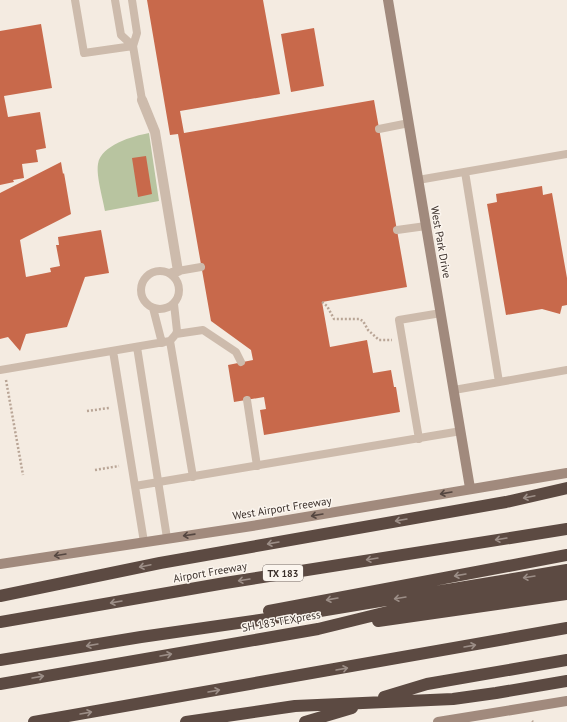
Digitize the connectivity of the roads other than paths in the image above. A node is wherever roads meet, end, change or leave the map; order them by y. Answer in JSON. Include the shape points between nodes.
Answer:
{"nodes":[{"id":1,"x":75,"y":0,"type":"edge"},
{"id":2,"x":115,"y":0,"type":"edge"},
{"id":3,"x":132,"y":0,"type":"edge"},
{"id":4,"x":388,"y":0,"type":"edge"},
{"id":5,"x":133,"y":46,"type":"junction"},
{"id":6,"x":142,"y":100,"type":"joint"},
{"id":7,"x":409,"y":123,"type":"junction"},
{"id":8,"x":379,"y":129,"type":"dead end"},
{"id":9,"x":567,"y":154,"type":"edge"},
{"id":10,"x":465,"y":172,"type":"junction"},
{"id":11,"x":418,"y":180,"type":"junction"},
{"id":12,"x":426,"y":226,"type":"junction"},
{"id":13,"x":397,"y":230,"type":"dead end"},
{"id":14,"x":201,"y":267,"type":"dead end"},
{"id":15,"x":174,"y":272,"type":"junction"},
{"id":16,"x":174,"y":304,"type":"junction"},
{"id":17,"x":153,"y":308,"type":"junction"},
{"id":18,"x":441,"y":313,"type":"junction"},
{"id":19,"x":173,"y":338,"type":"junction"},
{"id":20,"x":162,"y":343,"type":"junction"},
{"id":21,"x":137,"y":347,"type":"junction"},
{"id":22,"x":114,"y":351,"type":"junction"},
{"id":23,"x":241,"y":362,"type":"dead end"},
{"id":24,"x":0,"y":370,"type":"edge"},
{"id":25,"x":567,"y":370,"type":"edge"},
{"id":26,"x":500,"y":382,"type":"junction"},
{"id":27,"x":454,"y":390,"type":"junction"},
{"id":28,"x":247,"y":400,"type":"dead end"},
{"id":29,"x":461,"y":431,"type":"junction"},
{"id":30,"x":419,"y":439,"type":"junction"},
{"id":31,"x":257,"y":466,"type":"junction"},
{"id":32,"x":567,"y":473,"type":"edge"},
{"id":33,"x":193,"y":477,"type":"junction"},
{"id":34,"x":158,"y":482,"type":"junction"},
{"id":35,"x":135,"y":486,"type":"junction"},
{"id":36,"x":470,"y":488,"type":"junction"},
{"id":37,"x":567,"y":488,"type":"edge"},
{"id":38,"x":567,"y":529,"type":"edge"},
{"id":39,"x":167,"y":538,"type":"junction"},
{"id":40,"x":144,"y":542,"type":"junction"},
{"id":41,"x":567,"y":556,"type":"edge"},
{"id":42,"x":36,"y":558,"type":"junction"},
{"id":43,"x":0,"y":564,"type":"edge"},
{"id":44,"x":0,"y":568,"type":"edge"},
{"id":45,"x":567,"y":570,"type":"edge"},
{"id":46,"x":567,"y":582,"type":"edge"},
{"id":47,"x":567,"y":594,"type":"edge"},
{"id":48,"x":0,"y":596,"type":"edge"},
{"id":49,"x":0,"y":622,"type":"edge"},
{"id":50,"x":567,"y":628,"type":"edge"},
{"id":51,"x":318,"y":629,"type":"junction"},
{"id":52,"x":141,"y":636,"type":"junction"},
{"id":53,"x":0,"y":660,"type":"edge"},
{"id":54,"x":567,"y":660,"type":"edge"},
{"id":55,"x":567,"y":681,"type":"edge"},
{"id":56,"x":0,"y":684,"type":"edge"},
{"id":57,"x":567,"y":701,"type":"edge"},
{"id":58,"x":478,"y":719,"type":"edge"},
{"id":59,"x":34,"y":722,"type":"edge"},
{"id":60,"x":186,"y":722,"type":"edge"},
{"id":61,"x":305,"y":722,"type":"edge"},
{"id":62,"x":438,"y":722,"type":"edge"}],
"edges":[{"from":1,"to":5,"type":"lane","via":[[84,53]]},
{"from":2,"to":5,"type":"lane","via":[[121,35]]},
{"from":3,"to":5,"type":"lane","via":[[138,33]]},
{"from":4,"to":7,"type":"main road","name":"West Park Drive"},
{"from":5,"to":6,"type":"lane"},
{"from":6,"to":15,"type":"street","via":[[155,132]]},
{"from":7,"to":8,"type":"lane"},
{"from":7,"to":11,"type":"main road","name":"West Park Drive"},
{"from":9,"to":10,"type":"lane"},
{"from":10,"to":11,"type":"lane"},
{"from":10,"to":26,"type":"lane"},
{"from":11,"to":12,"type":"main road","name":"West Park Drive"},
{"from":12,"to":13,"type":"lane"},
{"from":12,"to":18,"type":"main road","name":"West Park Drive"},
{"from":14,"to":15,"type":"lane"},
{"from":15,"to":16,"type":"lane","via":[[180,289]]},
{"from":15,"to":17,"type":"lane","via":[[156,271],[150,273],[142,282],[140,288],[143,300]]},
{"from":16,"to":17,"type":"lane","via":[[164,309]]},
{"from":16,"to":19,"type":"lane"},
{"from":17,"to":20,"type":"lane"},
{"from":18,"to":27,"type":"main road","name":"West Park Drive"},
{"from":18,"to":30,"type":"lane","via":[[399,320]]},
{"from":19,"to":20,"type":"lane"},
{"from":19,"to":23,"type":"lane","via":[[203,330],[236,352]]},
{"from":19,"to":33,"type":"lane"},
{"from":20,"to":21,"type":"lane"},
{"from":21,"to":22,"type":"lane"},
{"from":21,"to":34,"type":"lane"},
{"from":22,"to":24,"type":"lane"},
{"from":22,"to":35,"type":"lane"},
{"from":25,"to":26,"type":"lane"},
{"from":26,"to":27,"type":"lane"},
{"from":27,"to":29,"type":"main road","name":"West Park Drive"},
{"from":28,"to":31,"type":"lane"},
{"from":29,"to":30,"type":"lane"},
{"from":29,"to":36,"type":"main road","name":"West Park Drive"},
{"from":30,"to":31,"type":"lane"},
{"from":31,"to":33,"type":"lane"},
{"from":32,"to":36,"type":"main road","name":"West Airport Freeway"},
{"from":33,"to":34,"type":"lane"},
{"from":34,"to":35,"type":"lane"},
{"from":34,"to":39,"type":"lane"},
{"from":35,"to":40,"type":"lane"},
{"from":36,"to":39,"type":"main road","name":"West Airport Freeway","one_way":true},
{"from":37,"to":48,"type":"highway","one_way":true,"via":[[506,502],[160,563]]},
{"from":38,"to":49,"type":"highway","name":"Airport Freeway","number":"TX 183","one_way":true,"via":[[225,583]]},
{"from":39,"to":40,"type":"main road","name":"West Airport Freeway"},
{"from":40,"to":42,"type":"main road","name":"West Airport Freeway","one_way":true},
{"from":41,"to":52,"type":"highway","one_way":true},
{"from":42,"to":43,"type":"main road","name":"West Airport Freeway"},
{"from":42,"to":44,"type":"main road"},
{"from":45,"to":52,"type":"highway","name":"SH 183 TEXpress","one_way":true,"via":[[308,613]]},
{"from":46,"to":51,"type":"highway","name":"SH 183 TEXpress","via":[[416,605]]},
{"from":47,"to":51,"type":"highway"},
{"from":59,"to":50,"type":"highway","one_way":true},
{"from":56,"to":51,"type":"highway","name":"SH 183 TEXpress","one_way":true},
{"from":52,"to":53,"type":"highway","name":"SH 183 TEXpress","one_way":true},
{"from":54,"to":61,"type":"highway","via":[[427,684]]},
{"from":55,"to":60,"type":"highway","via":[[453,699],[295,706]]},
{"from":57,"to":58,"type":"main road"},
{"from":58,"to":62,"type":"main road"}]}
